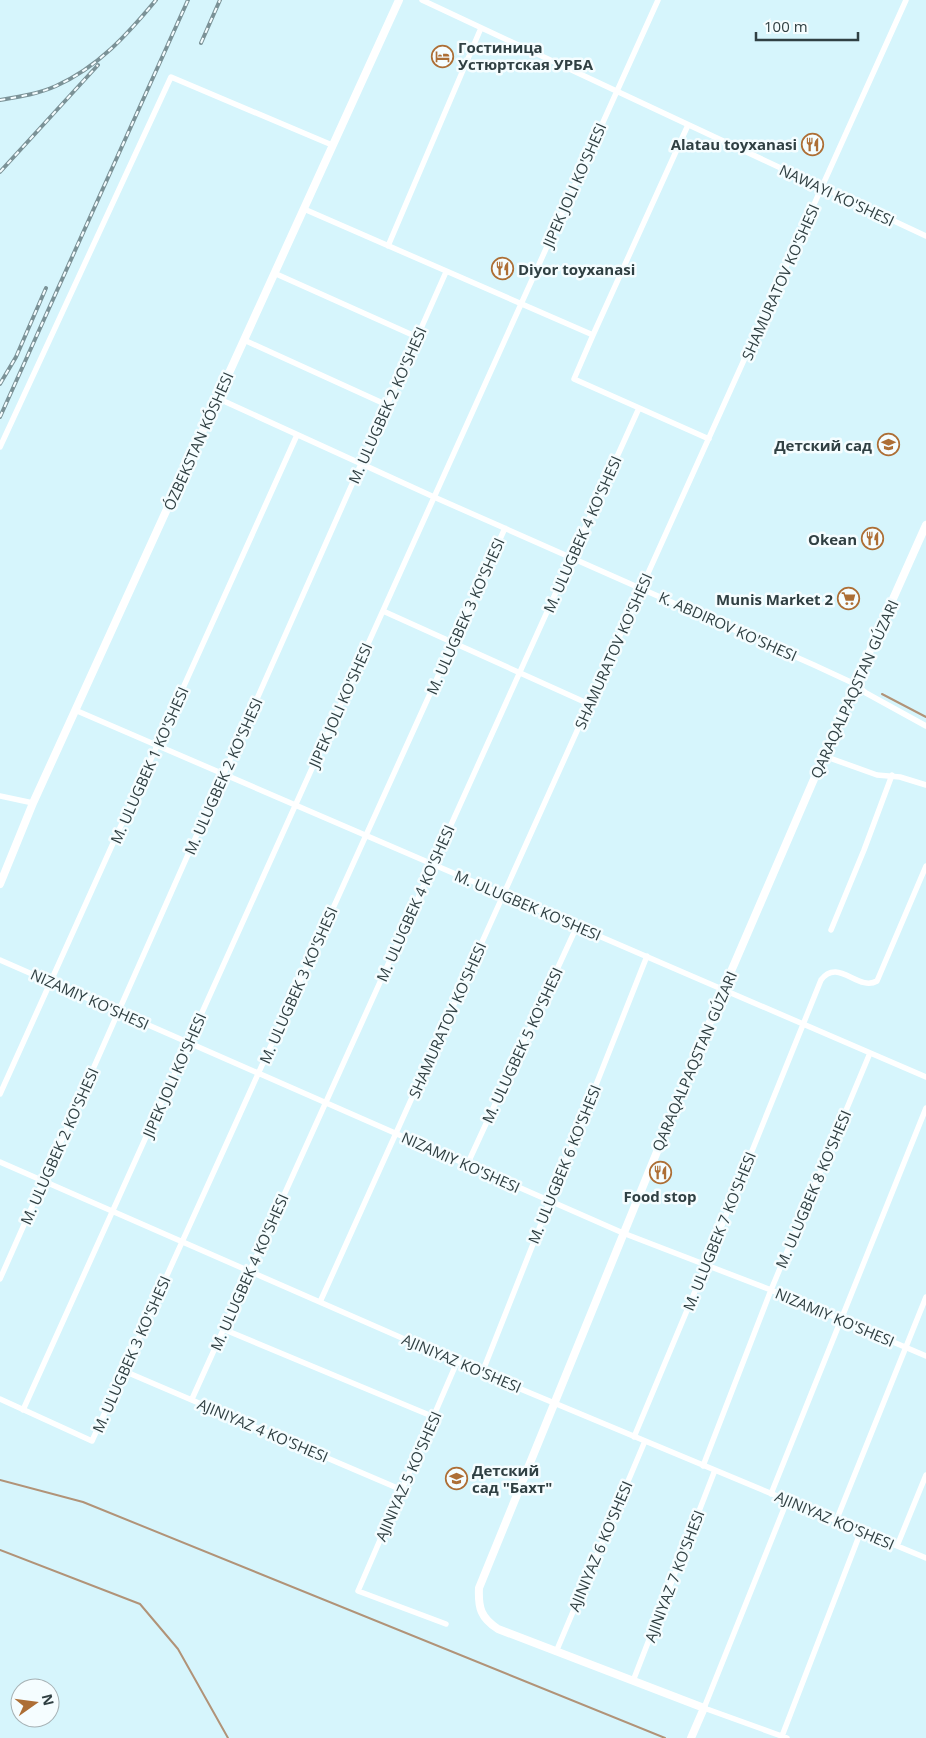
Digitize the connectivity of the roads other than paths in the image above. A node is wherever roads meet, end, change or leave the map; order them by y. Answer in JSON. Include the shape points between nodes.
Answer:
{"nodes":[{"id":1,"x":399,"y":0,"type":"edge"},
{"id":2,"x":422,"y":0,"type":"edge"},
{"id":3,"x":658,"y":0,"type":"edge"},
{"id":4,"x":906,"y":0,"type":"edge"},
{"id":5,"x":481,"y":28,"type":"junction"},
{"id":6,"x":616,"y":91,"type":"junction"},
{"id":7,"x":688,"y":124,"type":"junction"},
{"id":8,"x":332,"y":145,"type":"junction"},
{"id":9,"x":822,"y":187,"type":"junction"},
{"id":10,"x":304,"y":209,"type":"junction"},
{"id":11,"x":926,"y":236,"type":"edge"},
{"id":12,"x":388,"y":246,"type":"junction"},
{"id":13,"x":446,"y":272,"type":"junction"},
{"id":14,"x":274,"y":273,"type":"junction"},
{"id":15,"x":521,"y":304,"type":"junction"},
{"id":16,"x":593,"y":335,"type":"junction"},
{"id":17,"x":417,"y":338,"type":"junction"},
{"id":18,"x":244,"y":340,"type":"junction"},
{"id":19,"x":217,"y":398,"type":"junction"},
{"id":20,"x":387,"y":405,"type":"junction"},
{"id":21,"x":639,"y":408,"type":"junction"},
{"id":22,"x":297,"y":435,"type":"junction"},
{"id":23,"x":709,"y":439,"type":"junction"},
{"id":24,"x":0,"y":447,"type":"edge"},
{"id":25,"x":361,"y":464,"type":"junction"},
{"id":26,"x":434,"y":497,"type":"junction"},
{"id":27,"x":926,"y":525,"type":"edge"},
{"id":28,"x":505,"y":528,"type":"junction"},
{"id":29,"x":572,"y":557,"type":"junction"},
{"id":30,"x":642,"y":588,"type":"junction"},
{"id":31,"x":382,"y":611,"type":"junction"},
{"id":32,"x":453,"y":643,"type":"junction"},
{"id":33,"x":520,"y":673,"type":"junction"},
{"id":34,"x":855,"y":684,"type":"junction"},
{"id":35,"x":589,"y":704,"type":"junction"},
{"id":36,"x":75,"y":710,"type":"junction"},
{"id":37,"x":926,"y":726,"type":"edge"},
{"id":38,"x":158,"y":745,"type":"junction"},
{"id":39,"x":824,"y":756,"type":"junction"},
{"id":40,"x":224,"y":774,"type":"junction"},
{"id":41,"x":892,"y":775,"type":"junction"},
{"id":42,"x":926,"y":785,"type":"edge"},
{"id":43,"x":0,"y":796,"type":"edge"},
{"id":44,"x":33,"y":803,"type":"junction"},
{"id":45,"x":296,"y":805,"type":"junction"},
{"id":46,"x":366,"y":835,"type":"junction"},
{"id":47,"x":433,"y":864,"type":"junction"},
{"id":48,"x":926,"y":866,"type":"edge"},
{"id":49,"x":0,"y":884,"type":"edge"},
{"id":50,"x":503,"y":894,"type":"junction"},
{"id":51,"x":577,"y":926,"type":"junction"},
{"id":52,"x":831,"y":930,"type":"dead end"},
{"id":53,"x":647,"y":956,"type":"junction"},
{"id":54,"x":0,"y":960,"type":"edge"},
{"id":55,"x":51,"y":982,"type":"junction"},
{"id":56,"x":723,"y":990,"type":"junction"},
{"id":57,"x":118,"y":1012,"type":"junction"},
{"id":58,"x":803,"y":1024,"type":"junction"},
{"id":59,"x":188,"y":1042,"type":"junction"},
{"id":60,"x":870,"y":1053,"type":"junction"},
{"id":61,"x":258,"y":1073,"type":"junction"},
{"id":62,"x":926,"y":1077,"type":"edge"},
{"id":63,"x":0,"y":1094,"type":"edge"},
{"id":64,"x":325,"y":1103,"type":"junction"},
{"id":65,"x":926,"y":1108,"type":"edge"},
{"id":66,"x":396,"y":1133,"type":"junction"},
{"id":67,"x":0,"y":1162,"type":"edge"},
{"id":68,"x":467,"y":1165,"type":"junction"},
{"id":69,"x":44,"y":1181,"type":"junction"},
{"id":70,"x":550,"y":1201,"type":"junction"},
{"id":71,"x":112,"y":1211,"type":"junction"},
{"id":72,"x":623,"y":1233,"type":"junction"},
{"id":73,"x":182,"y":1242,"type":"junction"},
{"id":74,"x":706,"y":1264,"type":"junction"},
{"id":75,"x":249,"y":1271,"type":"junction"},
{"id":76,"x":0,"y":1279,"type":"edge"},
{"id":77,"x":771,"y":1290,"type":"junction"},
{"id":78,"x":926,"y":1297,"type":"edge"},
{"id":79,"x":320,"y":1302,"type":"junction"},
{"id":80,"x":842,"y":1320,"type":"junction"},
{"id":81,"x":224,"y":1329,"type":"junction"},
{"id":82,"x":905,"y":1347,"type":"junction"},
{"id":83,"x":926,"y":1356,"type":"edge"},
{"id":84,"x":457,"y":1362,"type":"junction"},
{"id":85,"x":124,"y":1371,"type":"junction"},
{"id":86,"x":482,"y":1373,"type":"junction"},
{"id":87,"x":0,"y":1399,"type":"edge"},
{"id":88,"x":192,"y":1399,"type":"junction"},
{"id":89,"x":554,"y":1403,"type":"junction"},
{"id":90,"x":23,"y":1410,"type":"junction"},
{"id":91,"x":434,"y":1417,"type":"junction"},
{"id":92,"x":634,"y":1437,"type":"junction"},
{"id":93,"x":645,"y":1441,"type":"junction"},
{"id":94,"x":703,"y":1466,"type":"junction"},
{"id":95,"x":715,"y":1470,"type":"junction"},
{"id":96,"x":926,"y":1475,"type":"edge"},
{"id":97,"x":402,"y":1490,"type":"junction"},
{"id":98,"x":771,"y":1494,"type":"junction"},
{"id":99,"x":788,"y":1501,"type":"junction"},
{"id":100,"x":836,"y":1521,"type":"junction"},
{"id":101,"x":861,"y":1531,"type":"junction"},
{"id":102,"x":897,"y":1546,"type":"junction"},
{"id":103,"x":926,"y":1558,"type":"edge"},
{"id":104,"x":446,"y":1624,"type":"dead end"},
{"id":105,"x":556,"y":1652,"type":"junction"},
{"id":106,"x":633,"y":1681,"type":"junction"},
{"id":107,"x":704,"y":1708,"type":"junction"},
{"id":108,"x":784,"y":1737,"type":"edge"},
{"id":109,"x":691,"y":1738,"type":"edge"}],
"edges":[{"from":1,"to":8,"type":"street","name":"ÓZBEKSTAN KÓSHESI"},
{"from":2,"to":5,"type":"street","name":"NAWAYI KO'SHESI"},
{"from":3,"to":6,"type":"street","name":"JIPEK JOLI KO'SHESI"},
{"from":4,"to":9,"type":"street","name":"SHAMURATOV KO'SHESI"},
{"from":5,"to":6,"type":"street","name":"NAWAYI KO'SHESI"},
{"from":5,"to":12,"type":"street"},
{"from":6,"to":7,"type":"street","name":"NAWAYI KO'SHESI"},
{"from":6,"to":15,"type":"street","name":"JIPEK JOLI KO'SHESI"},
{"from":7,"to":9,"type":"street","name":"NAWAYI KO'SHESI"},
{"from":7,"to":16,"type":"street"},
{"from":8,"to":10,"type":"street","name":"ÓZBEKSTAN KÓSHESI"},
{"from":8,"to":24,"type":"street","via":[[171,77]]},
{"from":9,"to":11,"type":"street","name":"NAWAYI KO'SHESI"},
{"from":9,"to":23,"type":"street","name":"SHAMURATOV KO'SHESI"},
{"from":10,"to":12,"type":"street"},
{"from":10,"to":14,"type":"street","name":"ÓZBEKSTAN KÓSHESI"},
{"from":12,"to":13,"type":"street"},
{"from":13,"to":15,"type":"street"},
{"from":13,"to":17,"type":"street","name":"M. ULUGBEK 2 KO'SHESI"},
{"from":14,"to":17,"type":"street"},
{"from":14,"to":18,"type":"street","name":"ÓZBEKSTAN KÓSHESI"},
{"from":15,"to":16,"type":"street"},
{"from":15,"to":26,"type":"street","name":"JIPEK JOLI KO'SHESI"},
{"from":16,"to":21,"type":"street","via":[[574,379]]},
{"from":17,"to":20,"type":"street","name":"M. ULUGBEK 2 KO'SHESI"},
{"from":18,"to":19,"type":"street","name":"ÓZBEKSTAN KÓSHESI"},
{"from":18,"to":20,"type":"street"},
{"from":19,"to":22,"type":"street","name":"K. ABDIROV KO'SHESI"},
{"from":19,"to":36,"type":"street","name":"ÓZBEKSTAN KÓSHESI"},
{"from":20,"to":25,"type":"street","name":"M. ULUGBEK 2 KO'SHESI"},
{"from":21,"to":23,"type":"street"},
{"from":21,"to":29,"type":"street","name":"M. ULUGBEK 4 KO'SHESI"},
{"from":22,"to":25,"type":"street","name":"K. ABDIROV KO'SHESI"},
{"from":22,"to":38,"type":"street","name":"M. ULUGBEK 1 KO'SHESI"},
{"from":23,"to":30,"type":"street","name":"SHAMURATOV KO'SHESI"},
{"from":25,"to":26,"type":"street","name":"K. ABDIROV KO'SHESI"},
{"from":25,"to":40,"type":"street","name":"M. ULUGBEK 2 KO'SHESI"},
{"from":26,"to":28,"type":"street","name":"K. ABDIROV KO'SHESI"},
{"from":26,"to":31,"type":"street","name":"JIPEK JOLI KO'SHESI"},
{"from":27,"to":34,"type":"street"},
{"from":28,"to":29,"type":"street","name":"K. ABDIROV KO'SHESI"},
{"from":28,"to":32,"type":"street","name":"M. ULUGBEK 3 KO'SHESI"},
{"from":29,"to":30,"type":"street","name":"K. ABDIROV KO'SHESI"},
{"from":29,"to":33,"type":"street","name":"M. ULUGBEK 4 KO'SHESI"},
{"from":30,"to":34,"type":"street","name":"K. ABDIROV KO'SHESI"},
{"from":30,"to":35,"type":"street","name":"SHAMURATOV KO'SHESI"},
{"from":31,"to":32,"type":"street"},
{"from":31,"to":45,"type":"street","name":"JIPEK JOLI KO'SHESI"},
{"from":32,"to":33,"type":"street"},
{"from":32,"to":46,"type":"street","name":"M. ULUGBEK 3 KO'SHESI"},
{"from":33,"to":35,"type":"street"},
{"from":33,"to":47,"type":"street","name":"M. ULUGBEK 4 KO'SHESI"},
{"from":34,"to":37,"type":"street","name":"K. ABDIROV KO'SHESI"},
{"from":34,"to":39,"type":"street"},
{"from":35,"to":50,"type":"street","name":"SHAMURATOV KO'SHESI"},
{"from":36,"to":38,"type":"street","name":"M. ULUGBEK KO'SHESI"},
{"from":36,"to":44,"type":"street","name":"ÓZBEKSTAN KÓSHESI"},
{"from":38,"to":40,"type":"street","name":"M. ULUGBEK KO'SHESI"},
{"from":38,"to":55,"type":"street","name":"M. ULUGBEK 1 KO'SHESI"},
{"from":39,"to":41,"type":"street","via":[[876,775]]},
{"from":39,"to":56,"type":"street"},
{"from":40,"to":45,"type":"street","name":"M. ULUGBEK KO'SHESI"},
{"from":40,"to":57,"type":"street","name":"M. ULUGBEK 2 KO'SHESI"},
{"from":41,"to":42,"type":"street"},
{"from":41,"to":52,"type":"street"},
{"from":43,"to":44,"type":"street"},
{"from":44,"to":49,"type":"street","name":"ÓZBEKSTAN KÓSHESI"},
{"from":45,"to":46,"type":"street","name":"M. ULUGBEK KO'SHESI"},
{"from":45,"to":59,"type":"street","name":"JIPEK JOLI KO'SHESI"},
{"from":46,"to":47,"type":"street","name":"M. ULUGBEK KO'SHESI"},
{"from":46,"to":61,"type":"street","name":"M. ULUGBEK 3 KO'SHESI"},
{"from":47,"to":50,"type":"street","name":"M. ULUGBEK KO'SHESI"},
{"from":47,"to":64,"type":"street","name":"M. ULUGBEK 4 KO'SHESI"},
{"from":48,"to":58,"type":"street","name":"M. ULUGBEK 7 KO'SHESI","via":[[877,981],[869,983],[830,972],[821,980]]},
{"from":50,"to":51,"type":"street","name":"M. ULUGBEK KO'SHESI"},
{"from":50,"to":66,"type":"street","name":"SHAMURATOV KO'SHESI"},
{"from":51,"to":53,"type":"street","name":"M. ULUGBEK KO'SHESI"},
{"from":51,"to":68,"type":"street","name":"M. ULUGBEK 5 KO'SHESI"},
{"from":53,"to":56,"type":"street","name":"M. ULUGBEK KO'SHESI"},
{"from":53,"to":70,"type":"street","name":"M. ULUGBEK 6 KO'SHESI"},
{"from":54,"to":55,"type":"street","name":"NIZAMIY KO'SHESI"},
{"from":55,"to":57,"type":"street","name":"NIZAMIY KO'SHESI"},
{"from":55,"to":63,"type":"street","name":"M. ULUGBEK 1 KO'SHESI"},
{"from":56,"to":58,"type":"street","name":"M. ULUGBEK KO'SHESI"},
{"from":56,"to":72,"type":"street"},
{"from":57,"to":59,"type":"street","name":"NIZAMIY KO'SHESI"},
{"from":57,"to":69,"type":"street","name":"M. ULUGBEK 2 KO'SHESI"},
{"from":58,"to":60,"type":"street","name":"M. ULUGBEK KO'SHESI"},
{"from":58,"to":74,"type":"street","name":"M. ULUGBEK 7 KO'SHESI"},
{"from":59,"to":61,"type":"street","name":"NIZAMIY KO'SHESI"},
{"from":59,"to":71,"type":"street","name":"JIPEK JOLI KO'SHESI"},
{"from":60,"to":62,"type":"street","name":"M. ULUGBEK KO'SHESI"},
{"from":60,"to":77,"type":"street","name":"M. ULUGBEK 8 KO'SHESI"},
{"from":61,"to":64,"type":"street","name":"NIZAMIY KO'SHESI"},
{"from":61,"to":73,"type":"street","name":"M. ULUGBEK 3 KO'SHESI"},
{"from":64,"to":66,"type":"street","name":"NIZAMIY KO'SHESI"},
{"from":64,"to":75,"type":"street","name":"M. ULUGBEK 4 KO'SHESI"},
{"from":65,"to":80,"type":"street"},
{"from":66,"to":68,"type":"street","name":"NIZAMIY KO'SHESI"},
{"from":66,"to":79,"type":"street","name":"SHAMURATOV KO'SHESI"},
{"from":67,"to":69,"type":"street","name":"AJINIYAZ KO'SHESI"},
{"from":68,"to":70,"type":"street","name":"NIZAMIY KO'SHESI"},
{"from":69,"to":71,"type":"street","name":"AJINIYAZ KO'SHESI"},
{"from":69,"to":76,"type":"street","name":"M. ULUGBEK 2 KO'SHESI"},
{"from":70,"to":72,"type":"street","name":"NIZAMIY KO'SHESI"},
{"from":70,"to":86,"type":"street","name":"M. ULUGBEK 6 KO'SHESI"},
{"from":71,"to":73,"type":"street","name":"AJINIYAZ KO'SHESI"},
{"from":71,"to":90,"type":"street","name":"JIPEK JOLI KO'SHESI"},
{"from":72,"to":74,"type":"street","name":"NIZAMIY KO'SHESI"},
{"from":72,"to":89,"type":"street"},
{"from":73,"to":75,"type":"street","name":"AJINIYAZ KO'SHESI"},
{"from":73,"to":85,"type":"street","name":"M. ULUGBEK 3 KO'SHESI"},
{"from":74,"to":77,"type":"street","name":"NIZAMIY KO'SHESI"},
{"from":74,"to":92,"type":"street","name":"M. ULUGBEK 7 KO'SHESI"},
{"from":75,"to":79,"type":"street","name":"AJINIYAZ KO'SHESI"},
{"from":75,"to":81,"type":"street","name":"M. ULUGBEK 4 KO'SHESI"},
{"from":77,"to":80,"type":"street","name":"NIZAMIY KO'SHESI"},
{"from":77,"to":94,"type":"street","name":"M. ULUGBEK 8 KO'SHESI"},
{"from":78,"to":82,"type":"street"},
{"from":79,"to":84,"type":"street","name":"AJINIYAZ KO'SHESI"},
{"from":80,"to":82,"type":"street","name":"NIZAMIY KO'SHESI"},
{"from":80,"to":98,"type":"street"},
{"from":81,"to":88,"type":"street","name":"M. ULUGBEK 4 KO'SHESI"},
{"from":81,"to":91,"type":"street"},
{"from":82,"to":83,"type":"street","name":"NIZAMIY KO'SHESI"},
{"from":82,"to":100,"type":"street"},
{"from":84,"to":86,"type":"street","name":"AJINIYAZ KO'SHESI"},
{"from":84,"to":91,"type":"street","name":"AJINIYAZ 5 KO'SHESI"},
{"from":85,"to":88,"type":"street","name":"AJINIYAZ 4 KO'SHESI"},
{"from":85,"to":90,"type":"street","name":"M. ULUGBEK 3 KO'SHESI","via":[[92,1441]]},
{"from":86,"to":89,"type":"street","name":"AJINIYAZ KO'SHESI"},
{"from":87,"to":90,"type":"street"},
{"from":88,"to":97,"type":"street","name":"AJINIYAZ 4 KO'SHESI"},
{"from":89,"to":92,"type":"street","name":"AJINIYAZ KO'SHESI"},
{"from":89,"to":105,"type":"street","via":[[479,1588],[478,1602],[486,1621],[498,1629]]},
{"from":91,"to":97,"type":"street","name":"AJINIYAZ 5 KO'SHESI"},
{"from":92,"to":93,"type":"street","name":"AJINIYAZ KO'SHESI"},
{"from":93,"to":94,"type":"street","name":"AJINIYAZ KO'SHESI"},
{"from":93,"to":105,"type":"street","name":"AJINIYAZ 6 KO'SHESI"},
{"from":94,"to":95,"type":"street","name":"AJINIYAZ KO'SHESI"},
{"from":95,"to":98,"type":"street","name":"AJINIYAZ KO'SHESI"},
{"from":95,"to":106,"type":"street","name":"AJINIYAZ 7 KO'SHESI"},
{"from":96,"to":102,"type":"street"},
{"from":97,"to":104,"type":"street","name":"AJINIYAZ 5 KO'SHESI","via":[[358,1591]]},
{"from":98,"to":99,"type":"street","name":"AJINIYAZ KO'SHESI"},
{"from":99,"to":100,"type":"street","name":"AJINIYAZ KO'SHESI"},
{"from":99,"to":107,"type":"street"},
{"from":100,"to":101,"type":"street","name":"AJINIYAZ KO'SHESI"},
{"from":101,"to":102,"type":"street","name":"AJINIYAZ KO'SHESI"},
{"from":101,"to":108,"type":"street"},
{"from":102,"to":103,"type":"street","name":"AJINIYAZ KO'SHESI"},
{"from":105,"to":106,"type":"street"},
{"from":106,"to":107,"type":"street"},
{"from":107,"to":108,"type":"street"},
{"from":107,"to":109,"type":"street"}]}
